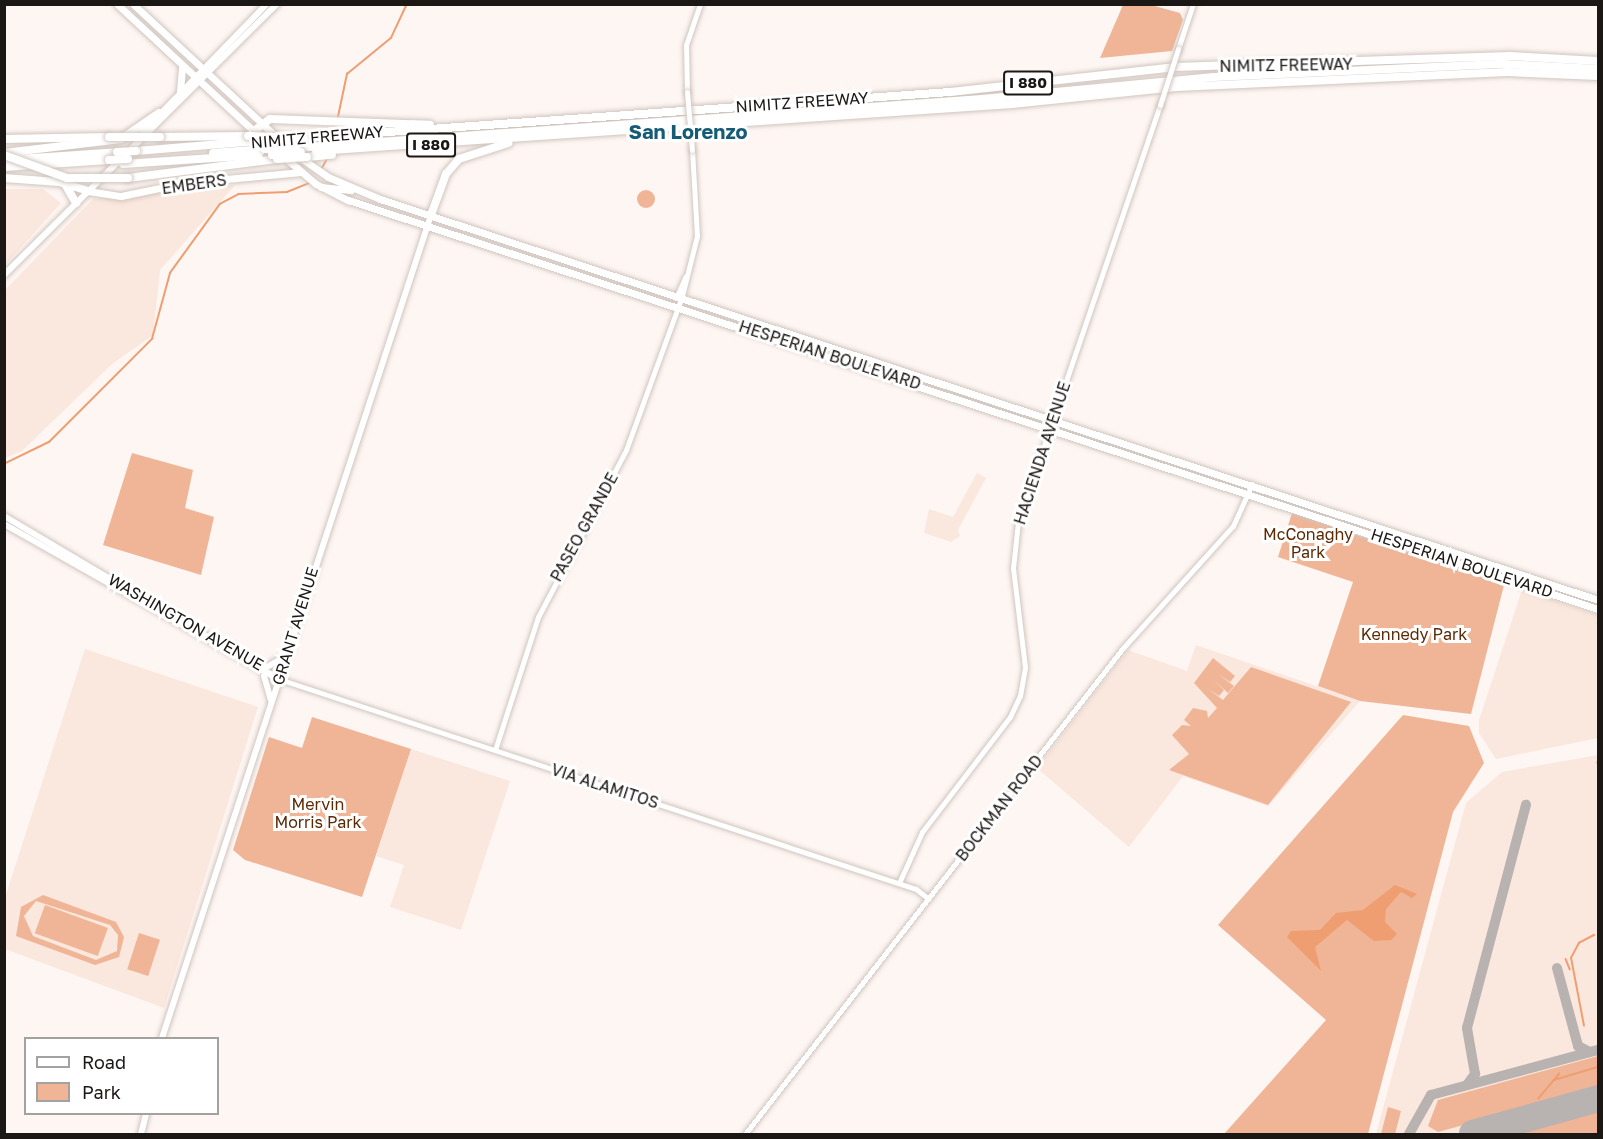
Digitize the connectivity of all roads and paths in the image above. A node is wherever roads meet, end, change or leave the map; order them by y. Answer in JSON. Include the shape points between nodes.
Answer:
{"nodes":[{"id":1,"x":117,"y":4,"type":"edge"},
{"id":2,"x":133,"y":4,"type":"edge"},
{"id":3,"x":267,"y":4,"type":"edge"},
{"id":4,"x":277,"y":4,"type":"edge"},
{"id":5,"x":700,"y":4,"type":"edge"},
{"id":6,"x":1193,"y":4,"type":"edge"},
{"id":7,"x":1599,"y":60,"type":"edge"},
{"id":8,"x":177,"y":61,"type":"junction"},
{"id":9,"x":202,"y":68,"type":"junction"},
{"id":10,"x":1599,"y":69,"type":"edge"},
{"id":11,"x":209,"y":74,"type":"junction"},
{"id":12,"x":194,"y":76,"type":"junction"},
{"id":13,"x":1599,"y":76,"type":"edge"},
{"id":14,"x":201,"y":82,"type":"junction"},
{"id":15,"x":1096,"y":87,"type":"junction"},
{"id":16,"x":180,"y":91,"type":"junction"},
{"id":17,"x":1114,"y":93,"type":"junction"},
{"id":18,"x":159,"y":113,"type":"junction"},
{"id":19,"x":262,"y":122,"type":"junction"},
{"id":20,"x":435,"y":126,"type":"junction"},
{"id":21,"x":251,"y":134,"type":"junction"},
{"id":22,"x":304,"y":138,"type":"junction"},
{"id":23,"x":4,"y":139,"type":"edge"},
{"id":24,"x":515,"y":140,"type":"junction"},
{"id":25,"x":134,"y":148,"type":"junction"},
{"id":26,"x":342,"y":150,"type":"junction"},
{"id":27,"x":4,"y":154,"type":"edge"},
{"id":28,"x":272,"y":154,"type":"junction"},
{"id":29,"x":4,"y":160,"type":"edge"},
{"id":30,"x":107,"y":163,"type":"junction"},
{"id":31,"x":4,"y":167,"type":"edge"},
{"id":32,"x":4,"y":172,"type":"edge"},
{"id":33,"x":301,"y":172,"type":"junction"},
{"id":34,"x":4,"y":178,"type":"edge"},
{"id":35,"x":64,"y":184,"type":"junction"},
{"id":36,"x":318,"y":185,"type":"junction"},
{"id":37,"x":354,"y":189,"type":"junction"},
{"id":38,"x":88,"y":191,"type":"junction"},
{"id":39,"x":76,"y":203,"type":"junction"},
{"id":40,"x":431,"y":214,"type":"junction"},
{"id":41,"x":427,"y":225,"type":"junction"},
{"id":42,"x":4,"y":275,"type":"edge"},
{"id":43,"x":679,"y":295,"type":"junction"},
{"id":44,"x":676,"y":305,"type":"junction"},
{"id":45,"x":986,"y":397,"type":"junction"},
{"id":46,"x":967,"y":400,"type":"junction"},
{"id":47,"x":1052,"y":418,"type":"junction"},
{"id":48,"x":1048,"y":427,"type":"junction"},
{"id":49,"x":1108,"y":447,"type":"junction"},
{"id":50,"x":1144,"y":449,"type":"junction"},
{"id":51,"x":1139,"y":456,"type":"junction"},
{"id":52,"x":1178,"y":460,"type":"junction"},
{"id":53,"x":1252,"y":484,"type":"junction"},
{"id":54,"x":1250,"y":493,"type":"junction"},
{"id":55,"x":1339,"y":513,"type":"junction"},
{"id":56,"x":4,"y":516,"type":"edge"},
{"id":57,"x":1322,"y":517,"type":"junction"},
{"id":58,"x":4,"y":524,"type":"edge"},
{"id":59,"x":1599,"y":600,"type":"edge"},
{"id":60,"x":1599,"y":609,"type":"edge"},
{"id":61,"x":285,"y":655,"type":"junction"},
{"id":62,"x":263,"y":670,"type":"junction"},
{"id":63,"x":279,"y":679,"type":"junction"},
{"id":64,"x":272,"y":703,"type":"junction"},
{"id":65,"x":495,"y":750,"type":"junction"},
{"id":66,"x":899,"y":883,"type":"junction"},
{"id":67,"x":929,"y":899,"type":"junction"},
{"id":68,"x":162,"y":1037,"type":"edge"},
{"id":69,"x":146,"y":1115,"type":"edge"},
{"id":70,"x":141,"y":1134,"type":"edge"},
{"id":71,"x":745,"y":1134,"type":"edge"}],
"edges":[{"from":1,"to":8,"type":"main road","name":"HESPERIAN BOULEVARD"},
{"from":2,"to":9,"type":"main road","name":"HESPERIAN BOULEVARD"},
{"from":3,"to":9,"type":"main road"},
{"from":4,"to":11,"type":"main road"},
{"from":5,"to":43,"type":"street","name":"PASEO GRANDE","bridge":true,"via":[[686,45],[697,236]]},
{"from":6,"to":47,"type":"street","name":"HACIENDA AVENUE","bridge":true},
{"from":7,"to":20,"type":"highway","name":"NIMITZ FREEWAY","number":"I 880","via":[[1510,56],[1175,67],[950,92]]},
{"from":8,"to":12,"type":"main road","name":"HESPERIAN BOULEVARD"},
{"from":8,"to":16,"type":"main road","via":[[185,76]]},
{"from":9,"to":11,"type":"main road","name":"HESPERIAN BOULEVARD"},
{"from":9,"to":12,"type":"main road"},
{"from":10,"to":15,"type":"highway","number":"I 880","via":[[1504,64]]},
{"from":11,"to":14,"type":"main road"},
{"from":11,"to":19,"type":"main road","name":"HESPERIAN BOULEVARD"},
{"from":12,"to":14,"type":"main road","name":"HESPERIAN BOULEVARD"},
{"from":12,"to":16,"type":"main road"},
{"from":13,"to":17,"type":"highway","name":"NIMITZ FREEWAY","number":"I 880","via":[[1508,72]]},
{"from":14,"to":21,"type":"main road","name":"HESPERIAN BOULEVARD"},
{"from":14,"to":25,"type":"main road"},
{"from":15,"to":17,"type":"highway"},
{"from":15,"to":26,"type":"highway","number":"I 880"},
{"from":16,"to":18,"type":"main road"},
{"from":17,"to":24,"type":"highway","name":"NIMITZ FREEWAY","number":"I 880"},
{"from":18,"to":25,"type":"main road"},
{"from":18,"to":27,"type":"highway","via":[[121,139]]},
{"from":19,"to":20,"type":"highway","via":[[356,120]]},
{"from":19,"to":21,"type":"highway"},
{"from":19,"to":37,"type":"main road","name":"HESPERIAN BOULEVARD","via":[[316,170]]},
{"from":20,"to":22,"type":"highway","name":"NIMITZ FREEWAY","number":"I 880"},
{"from":21,"to":22,"type":"highway","bridge":true},
{"from":21,"to":23,"type":"highway","bridge":true},
{"from":21,"to":33,"type":"main road","name":"HESPERIAN BOULEVARD"},
{"from":22,"to":25,"type":"highway","name":"NIMITZ FREEWAY","number":"I 880","bridge":true},
{"from":24,"to":26,"type":"highway","name":"NIMITZ FREEWAY","number":"I 880"},
{"from":24,"to":40,"type":"highway","via":[[459,159],[446,174]]},
{"from":25,"to":29,"type":"highway","name":"NIMITZ FREEWAY","number":"I 880","bridge":true},
{"from":25,"to":38,"type":"main road"},
{"from":26,"to":28,"type":"highway","name":"NIMITZ FREEWAY","bridge":true},
{"from":27,"to":28,"type":"highway","bridge":true,"via":[[68,178],[128,178]]},
{"from":28,"to":30,"type":"highway","name":"NIMITZ FREEWAY"},
{"from":30,"to":31,"type":"highway"},
{"from":30,"to":32,"type":"highway","name":"NIMITZ FREEWAY"},
{"from":33,"to":36,"type":"main road","name":"HESPERIAN BOULEVARD"},
{"from":33,"to":38,"type":"main road","name":"EMBERS","via":[[183,183],[121,196]]},
{"from":34,"to":35,"type":"highway"},
{"from":35,"to":38,"type":"highway"},
{"from":35,"to":39,"type":"highway"},
{"from":36,"to":37,"type":"main road"},
{"from":36,"to":41,"type":"main road","name":"HESPERIAN BOULEVARD"},
{"from":37,"to":40,"type":"main road","name":"HESPERIAN BOULEVARD"},
{"from":38,"to":39,"type":"main road"},
{"from":39,"to":42,"type":"main road"},
{"from":40,"to":41,"type":"main road","name":"GRANT AVENUE"},
{"from":40,"to":43,"type":"main road","name":"HESPERIAN BOULEVARD"},
{"from":41,"to":44,"type":"main road","name":"HESPERIAN BOULEVARD"},
{"from":41,"to":61,"type":"main road","name":"GRANT AVENUE"},
{"from":43,"to":44,"type":"street","name":"PASEO GRANDE"},
{"from":43,"to":45,"type":"main road","name":"HESPERIAN BOULEVARD"},
{"from":44,"to":46,"type":"main road","name":"HESPERIAN BOULEVARD"},
{"from":44,"to":65,"type":"street","name":"PASEO GRANDE","via":[[626,450],[538,617]]},
{"from":45,"to":46,"type":"main road"},
{"from":45,"to":47,"type":"main road","name":"HESPERIAN BOULEVARD"},
{"from":46,"to":48,"type":"main road","name":"HESPERIAN BOULEVARD"},
{"from":47,"to":48,"type":"street","name":"HACIENDA AVENUE"},
{"from":47,"to":50,"type":"main road","name":"HESPERIAN BOULEVARD"},
{"from":48,"to":49,"type":"main road","name":"HESPERIAN BOULEVARD"},
{"from":48,"to":66,"type":"street","name":"HACIENDA AVENUE","via":[[1013,549],[1025,667],[1020,696],[1010,717],[922,832]]},
{"from":49,"to":50,"type":"main road"},
{"from":49,"to":51,"type":"main road","name":"HESPERIAN BOULEVARD"},
{"from":50,"to":52,"type":"main road","name":"HESPERIAN BOULEVARD"},
{"from":51,"to":52,"type":"main road"},
{"from":51,"to":54,"type":"main road","name":"HESPERIAN BOULEVARD"},
{"from":52,"to":53,"type":"main road","name":"HESPERIAN BOULEVARD"},
{"from":53,"to":54,"type":"street","name":"BOCKMAN ROAD"},
{"from":53,"to":55,"type":"main road","name":"HESPERIAN BOULEVARD"},
{"from":54,"to":57,"type":"main road","name":"HESPERIAN BOULEVARD"},
{"from":54,"to":67,"type":"street","name":"BOCKMAN ROAD","via":[[1233,526],[1123,648]]},
{"from":55,"to":57,"type":"main road"},
{"from":55,"to":59,"type":"main road","name":"HESPERIAN BOULEVARD"},
{"from":56,"to":62,"type":"main road","name":"WASHINGTON AVENUE"},
{"from":57,"to":60,"type":"main road","name":"HESPERIAN BOULEVARD"},
{"from":58,"to":62,"type":"main road","name":"WASHINGTON AVENUE"},
{"from":61,"to":62,"type":"main road"},
{"from":61,"to":63,"type":"main road","name":"GRANT AVENUE"},
{"from":62,"to":63,"type":"main road","name":"WASHINGTON AVENUE"},
{"from":62,"to":64,"type":"main road"},
{"from":63,"to":64,"type":"main road","name":"GRANT AVENUE"},
{"from":63,"to":65,"type":"street","name":"VIA ALAMITOS"},
{"from":64,"to":68,"type":"main road","name":"GRANT AVENUE"},
{"from":65,"to":66,"type":"street","name":"VIA ALAMITOS"},
{"from":66,"to":67,"type":"street","name":"VIA ALAMITOS"},
{"from":67,"to":71,"type":"street","name":"BOCKMAN ROAD"},
{"from":69,"to":70,"type":"main road"}]}
